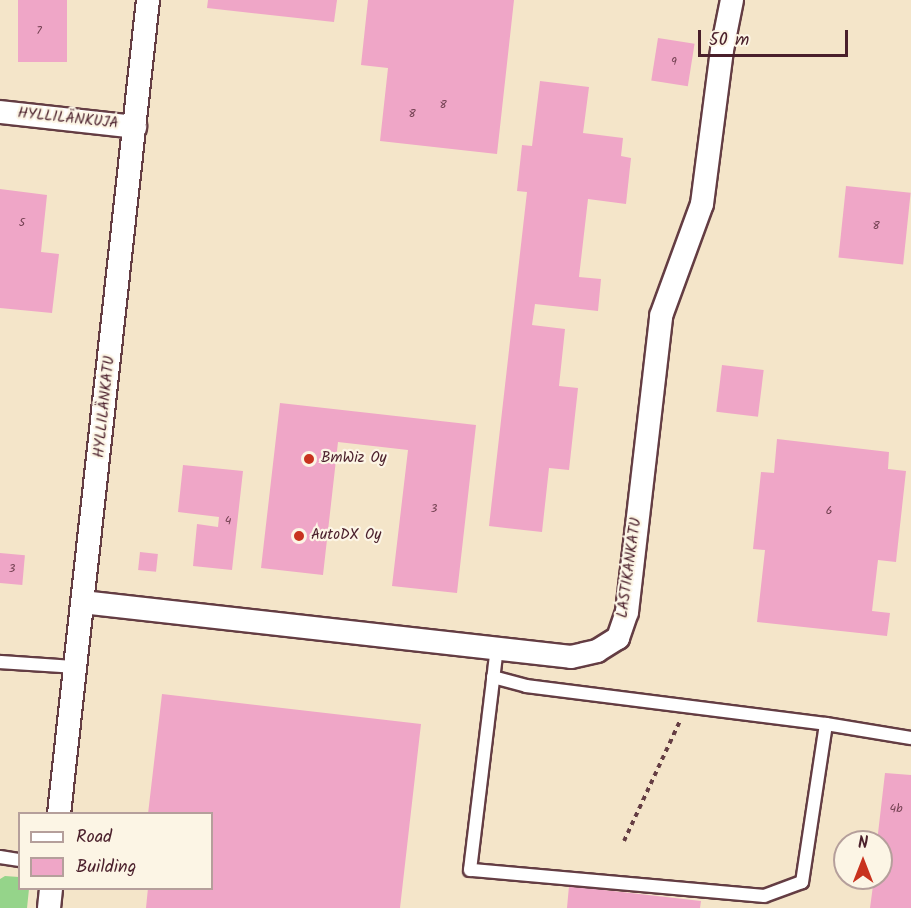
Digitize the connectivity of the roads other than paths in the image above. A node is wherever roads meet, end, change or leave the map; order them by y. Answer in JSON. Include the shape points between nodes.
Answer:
{"nodes":[{"id":1,"x":148,"y":0,"type":"edge"},
{"id":2,"x":732,"y":0,"type":"edge"},
{"id":3,"x":0,"y":112,"type":"edge"},
{"id":4,"x":135,"y":127,"type":"junction"},
{"id":5,"x":82,"y":602,"type":"junction"},
{"id":6,"x":496,"y":648,"type":"junction"},
{"id":7,"x":0,"y":662,"type":"edge"},
{"id":8,"x":75,"y":667,"type":"junction"},
{"id":9,"x":493,"y":677,"type":"junction"},
{"id":10,"x":826,"y":724,"type":"junction"},
{"id":11,"x":911,"y":738,"type":"edge"},
{"id":12,"x":59,"y":812,"type":"edge"},
{"id":13,"x":0,"y":857,"type":"edge"},
{"id":14,"x":18,"y":860,"type":"edge"},
{"id":15,"x":51,"y":890,"type":"edge"},
{"id":16,"x":49,"y":908,"type":"edge"}],
"edges":[{"from":1,"to":4,"type":"street","name":"HYLLILÄNKATU"},
{"from":2,"to":6,"type":"street","name":"LASTIKANKATU","via":[[702,204],[661,316],[627,612],[618,638],[597,651],[571,657]]},
{"from":3,"to":4,"type":"street","name":"HYLLILÄNKUJA"},
{"from":4,"to":5,"type":"street","name":"HYLLILÄNKATU"},
{"from":5,"to":6,"type":"street","name":"LASTIKANKATU"},
{"from":5,"to":8,"type":"street","name":"HYLLILÄNKATU"},
{"from":6,"to":9,"type":"lane"},
{"from":7,"to":8,"type":"lane"},
{"from":8,"to":12,"type":"street","name":"HYLLILÄNKATU"},
{"from":9,"to":10,"type":"lane","via":[[526,686]]},
{"from":9,"to":10,"type":"lane","via":[[470,870],[764,896],[802,882]]},
{"from":10,"to":11,"type":"lane"},
{"from":13,"to":14,"type":"lane"},
{"from":15,"to":16,"type":"street"}]}
